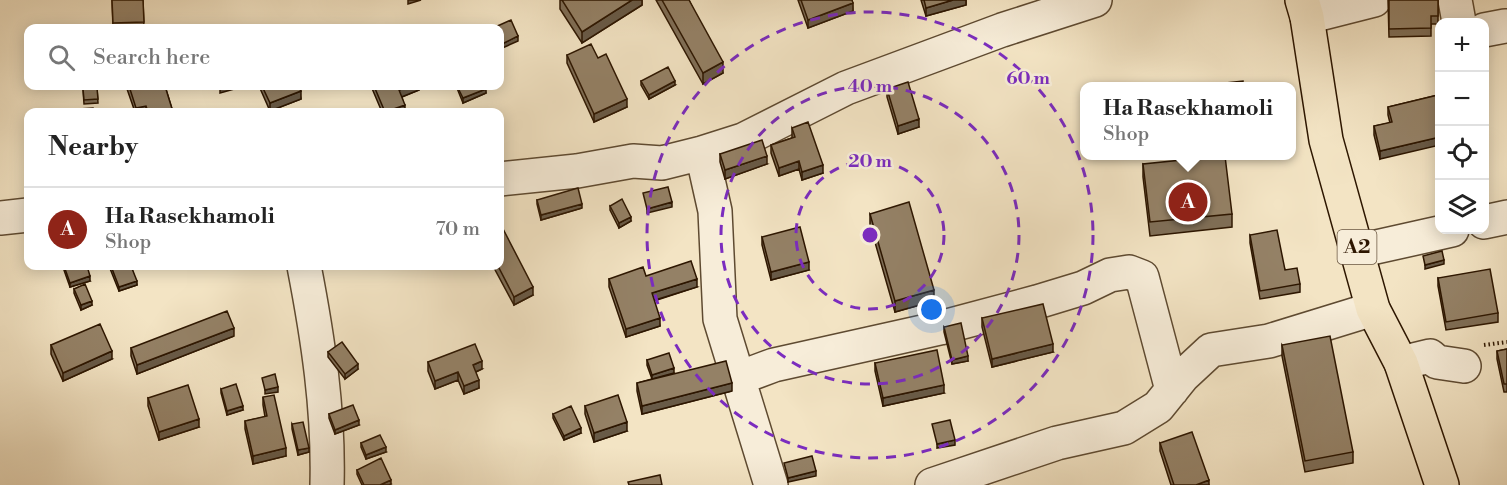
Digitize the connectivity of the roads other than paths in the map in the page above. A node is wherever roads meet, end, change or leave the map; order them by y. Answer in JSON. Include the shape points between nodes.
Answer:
{"nodes":[{"id":1,"x":1095,"y":0,"type":"edge"},
{"id":2,"x":1374,"y":0,"type":"edge"},
{"id":3,"x":1455,"y":0,"type":"edge"},
{"id":4,"x":1304,"y":9,"type":"edge"},
{"id":5,"x":1458,"y":18,"type":"edge"},
{"id":6,"x":702,"y":153,"type":"junction"},
{"id":7,"x":504,"y":179,"type":"edge"},
{"id":8,"x":24,"y":215,"type":"edge"},
{"id":9,"x":1507,"y":217,"type":"edge"},
{"id":10,"x":0,"y":218,"type":"edge"},
{"id":11,"x":1489,"y":221,"type":"edge"},
{"id":12,"x":1435,"y":234,"type":"edge"},
{"id":13,"x":1358,"y":251,"type":"junction"},
{"id":14,"x":305,"y":270,"type":"edge"},
{"id":15,"x":1373,"y":309,"type":"junction"},
{"id":16,"x":1401,"y":363,"type":"junction"},
{"id":17,"x":1464,"y":366,"type":"dead end"},
{"id":18,"x":739,"y":378,"type":"junction"},
{"id":19,"x":1172,"y":390,"type":"junction"},
{"id":20,"x":327,"y":485,"type":"edge"},
{"id":21,"x":771,"y":485,"type":"edge"},
{"id":22,"x":932,"y":485,"type":"edge"},
{"id":23,"x":1442,"y":485,"type":"edge"}],
"edges":[{"from":1,"to":6,"type":"street","via":[[846,88],[743,140]]},
{"from":2,"to":4,"type":"street"},
{"from":3,"to":5,"type":"street"},
{"from":4,"to":13,"type":"main road","number":"A2","via":[[1326,140]]},
{"from":6,"to":7,"type":"street","via":[[662,163],[633,161]]},
{"from":6,"to":18,"type":"street","via":[[715,211],[720,319]]},
{"from":8,"to":10,"type":"street"},
{"from":9,"to":11,"type":"street"},
{"from":12,"to":13,"type":"street"},
{"from":13,"to":15,"type":"main road","number":"A2"},
{"from":14,"to":20,"type":"street","via":[[323,387]]},
{"from":15,"to":16,"type":"main road","number":"A2"},
{"from":15,"to":19,"type":"street","via":[[1269,341],[1211,350]]},
{"from":16,"to":17,"type":"street","via":[[1430,356],[1437,362]]},
{"from":16,"to":23,"type":"main road","number":"A2"},
{"from":18,"to":19,"type":"street","via":[[774,365],[1036,302],[1129,272],[1142,277]]},
{"from":18,"to":21,"type":"street"},
{"from":19,"to":22,"type":"street","via":[[1158,408],[1124,428],[1057,442]]}]}
